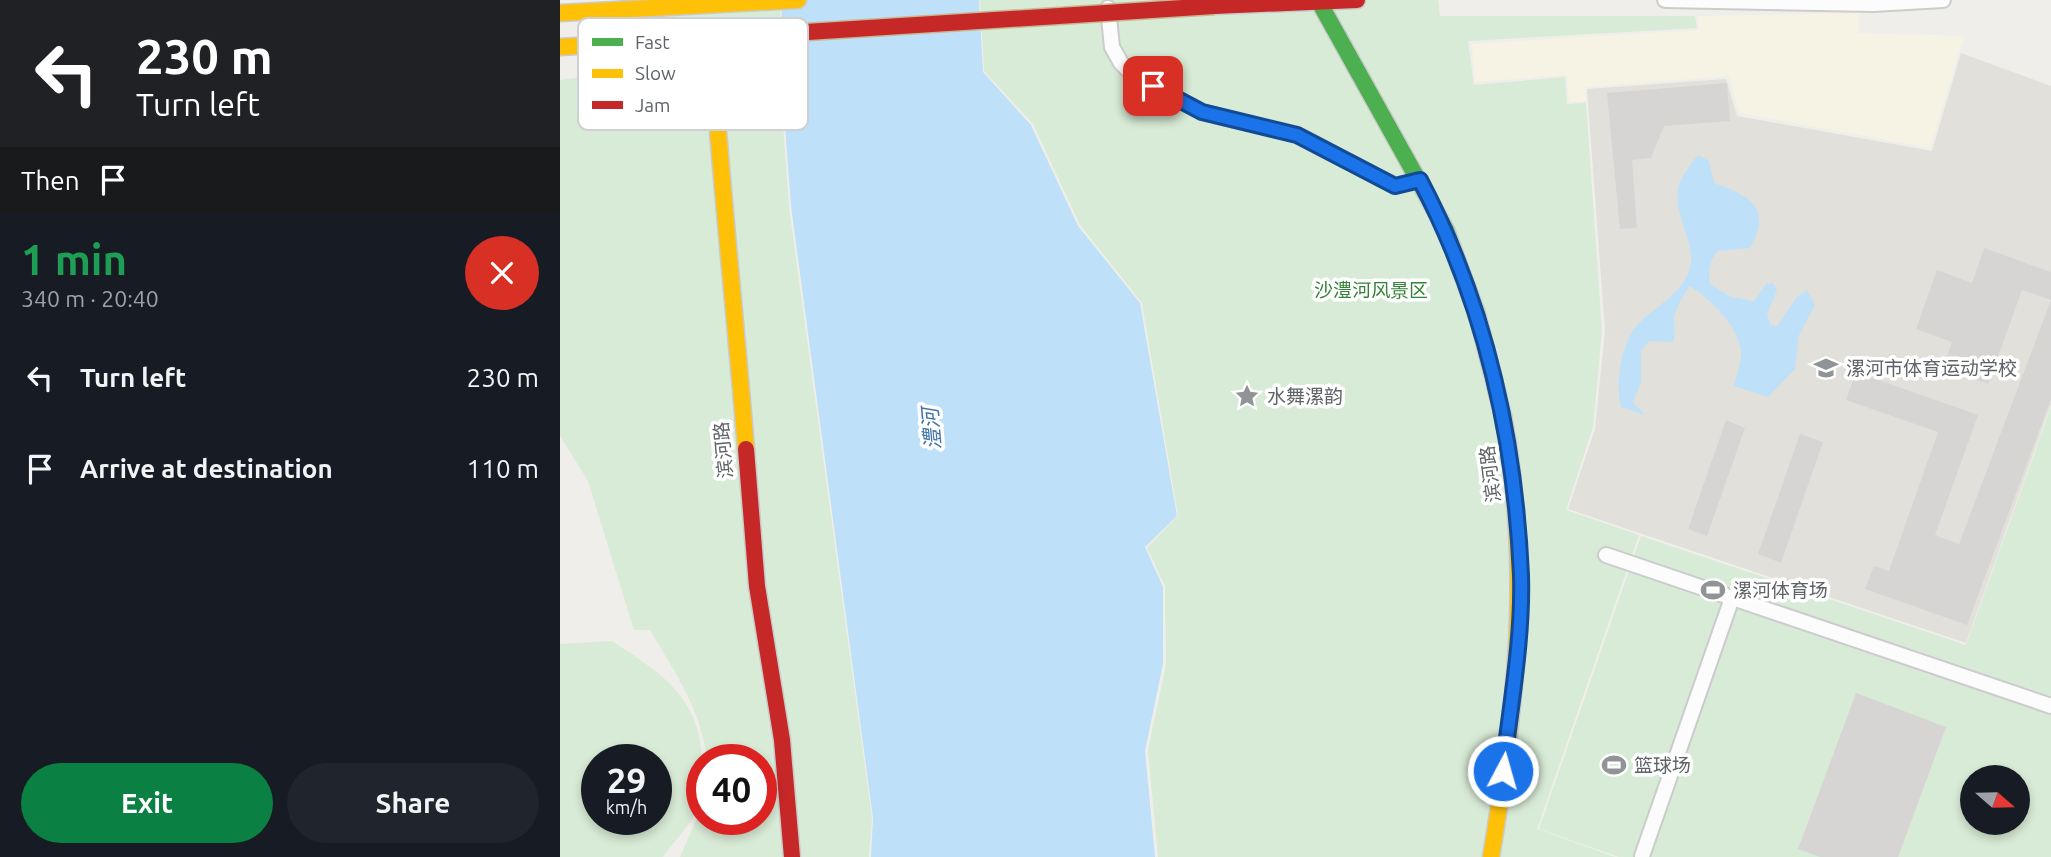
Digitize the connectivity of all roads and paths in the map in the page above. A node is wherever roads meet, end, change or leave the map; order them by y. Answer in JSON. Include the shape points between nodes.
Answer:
{"nodes":[{"id":1,"x":798,"y":0,"type":"edge"},
{"id":2,"x":1107,"y":0,"type":"edge"},
{"id":3,"x":1357,"y":0,"type":"edge"},
{"id":4,"x":1665,"y":0,"type":"edge"},
{"id":5,"x":1943,"y":0,"type":"edge"},
{"id":6,"x":1318,"y":1,"type":"edge"},
{"id":7,"x":720,"y":2,"type":"edge"},
{"id":8,"x":560,"y":4,"type":"edge"},
{"id":9,"x":628,"y":9,"type":"junction"},
{"id":10,"x":560,"y":13,"type":"edge"},
{"id":11,"x":808,"y":33,"type":"edge"},
{"id":12,"x":578,"y":46,"type":"edge"},
{"id":13,"x":560,"y":47,"type":"edge"},
{"id":14,"x":578,"y":57,"type":"edge"},
{"id":15,"x":560,"y":61,"type":"edge"},
{"id":16,"x":717,"y":130,"type":"edge"},
{"id":17,"x":1420,"y":180,"type":"junction"},
{"id":18,"x":1606,"y":555,"type":"dead end"},
{"id":19,"x":1732,"y":598,"type":"junction"},
{"id":20,"x":2051,"y":706,"type":"edge"},
{"id":21,"x":1642,"y":856,"type":"edge"},
{"id":22,"x":792,"y":857,"type":"edge"},
{"id":23,"x":1491,"y":857,"type":"edge"}],
"edges":[{"from":1,"to":7,"type":"main road"},
{"from":2,"to":17,"type":"street","via":[[1112,47],[1133,75],[1202,112],[1297,135],[1395,186]]},
{"from":3,"to":6,"type":"main road"},
{"from":4,"to":5,"type":"street","via":[[1873,4]]},
{"from":6,"to":11,"type":"main road","bridge":true},
{"from":6,"to":17,"type":"main road","name":"滨河路"},
{"from":7,"to":9,"type":"main road"},
{"from":8,"to":9,"type":"street"},
{"from":9,"to":10,"type":"main road"},
{"from":12,"to":13,"type":"main road"},
{"from":14,"to":15,"type":"street"},
{"from":16,"to":22,"type":"main road","name":"滨河路","via":[[753,545],[782,740]]},
{"from":17,"to":23,"type":"main road","name":"滨河路","via":[[1461,265],[1488,352],[1504,419],[1515,502],[1521,576],[1518,633]]},
{"from":18,"to":19,"type":"street"},
{"from":19,"to":20,"type":"street"},
{"from":19,"to":21,"type":"street"}]}
